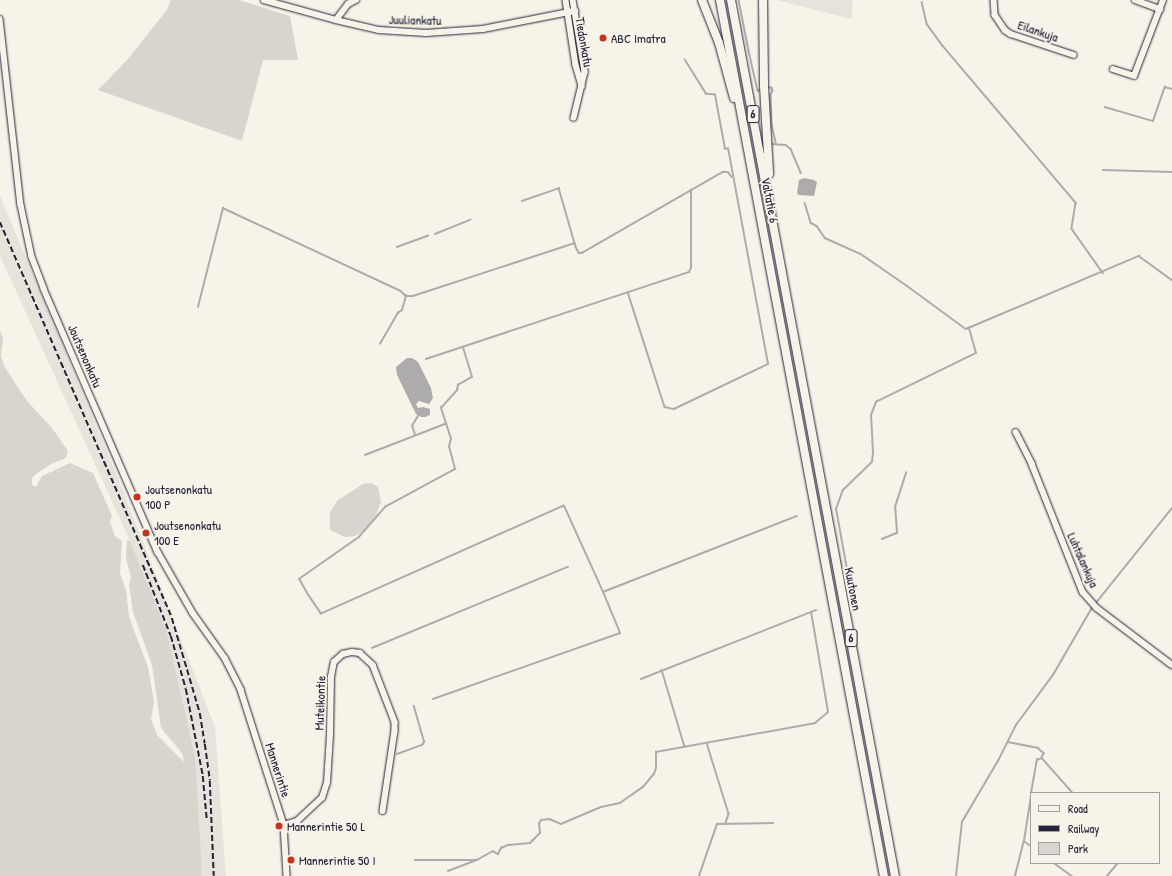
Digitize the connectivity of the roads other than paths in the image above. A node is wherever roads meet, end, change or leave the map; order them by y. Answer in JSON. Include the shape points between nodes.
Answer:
{"nodes":[{"id":1,"x":264,"y":0,"type":"edge"},
{"id":2,"x":356,"y":0,"type":"edge"},
{"id":3,"x":566,"y":0,"type":"edge"},
{"id":4,"x":573,"y":0,"type":"edge"},
{"id":5,"x":702,"y":0,"type":"edge"},
{"id":6,"x":720,"y":0,"type":"edge"},
{"id":7,"x":732,"y":0,"type":"edge"},
{"id":8,"x":763,"y":0,"type":"edge"},
{"id":9,"x":994,"y":0,"type":"edge"},
{"id":10,"x":1135,"y":0,"type":"edge"},
{"id":11,"x":1163,"y":0,"type":"edge"},
{"id":12,"x":1160,"y":9,"type":"junction"},
{"id":13,"x":575,"y":11,"type":"junction"},
{"id":14,"x":568,"y":12,"type":"junction"},
{"id":15,"x":0,"y":19,"type":"edge"},
{"id":16,"x":336,"y":20,"type":"junction"},
{"id":17,"x":1074,"y":56,"type":"dead end"},
{"id":18,"x":1113,"y":69,"type":"dead end"},
{"id":19,"x":582,"y":88,"type":"junction"},
{"id":20,"x":574,"y":118,"type":"dead end"},
{"id":21,"x":749,"y":154,"type":"junction"},
{"id":22,"x":774,"y":229,"type":"junction"},
{"id":23,"x":806,"y":401,"type":"joint"},
{"id":24,"x":797,"y":404,"type":"joint"},
{"id":25,"x":1016,"y":432,"type":"dead end"},
{"id":26,"x":1172,"y":665,"type":"edge"},
{"id":27,"x":234,"y":674,"type":"joint"},
{"id":28,"x":384,"y":811,"type":"dead end"},
{"id":29,"x":284,"y":825,"type":"junction"},
{"id":30,"x":287,"y":876,"type":"edge"},
{"id":31,"x":884,"y":876,"type":"edge"},
{"id":32,"x":895,"y":876,"type":"edge"}],
"edges":[{"from":1,"to":16,"type":"street","name":"Juuliankatu"},
{"from":2,"to":16,"type":"street","via":[[348,4]]},
{"from":3,"to":14,"type":"street","name":"Tiedonkatu"},
{"from":4,"to":13,"type":"street","name":"Tiedonkatu"},
{"from":5,"to":21,"type":"highway","via":[[719,43]]},
{"from":6,"to":21,"type":"highway","name":"Valtatie 6","number":"6"},
{"from":7,"to":22,"type":"highway","name":"Valtatie 6","number":"6"},
{"from":8,"to":22,"type":"highway","via":[[765,118]]},
{"from":9,"to":17,"type":"street","name":"Eilankuja","via":[[994,15],[1005,30]]},
{"from":10,"to":12,"type":"street"},
{"from":11,"to":12,"type":"street"},
{"from":12,"to":18,"type":"street","via":[[1134,76]]},
{"from":13,"to":14,"type":"street","name":"Juuliankatu"},
{"from":13,"to":19,"type":"street","name":"Tiedonkatu","via":[[585,72]]},
{"from":14,"to":16,"type":"street","name":"Juuliankatu","via":[[483,29],[426,34],[379,30]]},
{"from":14,"to":19,"type":"street","name":"Tiedonkatu"},
{"from":15,"to":27,"type":"street","name":"Joutsenonkatu","via":[[22,205],[32,257],[158,552],[186,602]]},
{"from":19,"to":20,"type":"street","name":"Tiedonkatu"},
{"from":21,"to":24,"type":"highway","name":"Valtatie 6","number":"6"},
{"from":22,"to":23,"type":"highway","name":"Valtatie 6","number":"6"},
{"from":23,"to":32,"type":"highway","name":"Kuutonen","number":"6"},
{"from":24,"to":31,"type":"highway","name":"Kuutonen","number":"6"},
{"from":25,"to":26,"type":"street","name":"Luhtalankuja","via":[[1032,464],[1083,592],[1097,608]]},
{"from":27,"to":29,"type":"street","name":"Mannerintie"},
{"from":28,"to":29,"type":"street","name":"Muteikontie","via":[[395,722],[373,665],[360,653],[352,652],[343,654],[334,662],[331,677],[327,783],[322,798],[297,821]]},
{"from":29,"to":30,"type":"street","name":"Mannerintie"}]}
